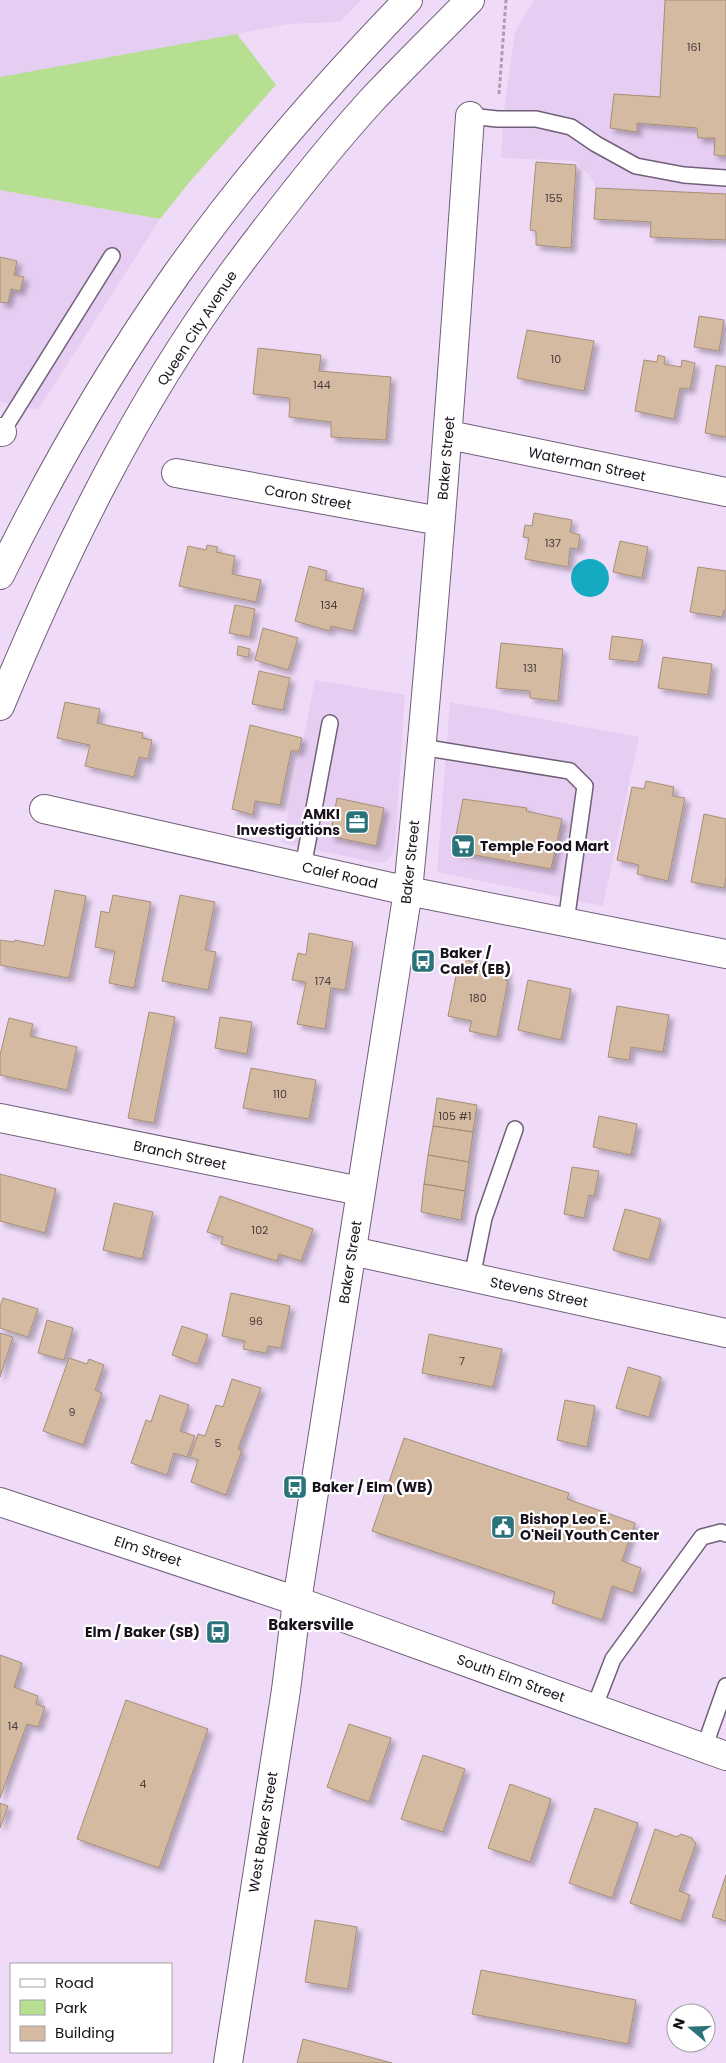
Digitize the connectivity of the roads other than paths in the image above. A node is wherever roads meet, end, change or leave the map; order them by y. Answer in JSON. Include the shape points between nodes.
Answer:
{"nodes":[{"id":1,"x":408,"y":0,"type":"edge"},
{"id":2,"x":470,"y":0,"type":"edge"},
{"id":3,"x":470,"y":116,"type":"joint"},
{"id":4,"x":726,"y":178,"type":"edge"},
{"id":5,"x":112,"y":256,"type":"dead end"},
{"id":6,"x":1,"y":432,"type":"edge"},
{"id":7,"x":449,"y":435,"type":"junction"},
{"id":8,"x":176,"y":473,"type":"dead end"},
{"id":9,"x":726,"y":492,"type":"edge"},
{"id":10,"x":440,"y":521,"type":"junction"},
{"id":11,"x":0,"y":575,"type":"edge"},
{"id":12,"x":0,"y":706,"type":"edge"},
{"id":13,"x":330,"y":723,"type":"dead end"},
{"id":14,"x":421,"y":747,"type":"junction"},
{"id":15,"x":44,"y":809,"type":"dead end"},
{"id":16,"x":303,"y":867,"type":"junction"},
{"id":17,"x":408,"y":890,"type":"junction"},
{"id":18,"x":566,"y":922,"type":"junction"},
{"id":19,"x":726,"y":954,"type":"edge"},
{"id":20,"x":0,"y":1118,"type":"edge"},
{"id":21,"x":515,"y":1129,"type":"dead end"},
{"id":22,"x":360,"y":1191,"type":"junction"},
{"id":23,"x":352,"y":1251,"type":"junction"},
{"id":24,"x":472,"y":1277,"type":"junction"},
{"id":25,"x":726,"y":1333,"type":"edge"},
{"id":26,"x":3,"y":1509,"type":"edge"},
{"id":27,"x":726,"y":1534,"type":"edge"},
{"id":28,"x":297,"y":1601,"type":"junction"},
{"id":29,"x":726,"y":1686,"type":"edge"},
{"id":30,"x":594,"y":1708,"type":"junction"},
{"id":31,"x":715,"y":1752,"type":"edge"},
{"id":32,"x":228,"y":2063,"type":"edge"}],
"edges":[{"from":1,"to":11,"type":"street","via":[[282,140],[176,274],[71,440]]},
{"from":2,"to":12,"type":"street","name":"Queen City Avenue","via":[[370,102],[298,187],[230,276],[178,354],[114,463],[58,573]]},
{"from":3,"to":4,"type":"lane","via":[[536,119],[571,127],[636,166],[684,175]]},
{"from":3,"to":7,"type":"street","name":"Baker Street"},
{"from":5,"to":6,"type":"lane"},
{"from":7,"to":9,"type":"street","name":"Waterman Street"},
{"from":7,"to":10,"type":"street","name":"Baker Street"},
{"from":8,"to":10,"type":"street","name":"Caron Street"},
{"from":10,"to":14,"type":"street","name":"Baker Street"},
{"from":13,"to":16,"type":"lane"},
{"from":14,"to":17,"type":"street","name":"Baker Street"},
{"from":14,"to":18,"type":"lane","via":[[570,771],[585,786]]},
{"from":15,"to":16,"type":"street","name":"Calef Road"},
{"from":16,"to":17,"type":"street","name":"Calef Road"},
{"from":17,"to":18,"type":"street","name":"Calef Road"},
{"from":17,"to":22,"type":"street","name":"Baker Street"},
{"from":18,"to":19,"type":"street","name":"Calef Road"},
{"from":20,"to":22,"type":"street","name":"Branch Street"},
{"from":21,"to":24,"type":"lane","via":[[484,1218]]},
{"from":22,"to":23,"type":"street","name":"Baker Street"},
{"from":23,"to":24,"type":"street","name":"Stevens Street"},
{"from":23,"to":28,"type":"street","name":"Baker Street"},
{"from":24,"to":25,"type":"street","name":"Stevens Street"},
{"from":26,"to":28,"type":"street","name":"Elm Street"},
{"from":27,"to":30,"type":"lane","via":[[702,1537],[613,1659]]},
{"from":28,"to":30,"type":"street","name":"South Elm Street"},
{"from":28,"to":32,"type":"street","name":"West Baker Street"},
{"from":29,"to":31,"type":"lane"},
{"from":30,"to":31,"type":"street","name":"South Elm Street"}]}
